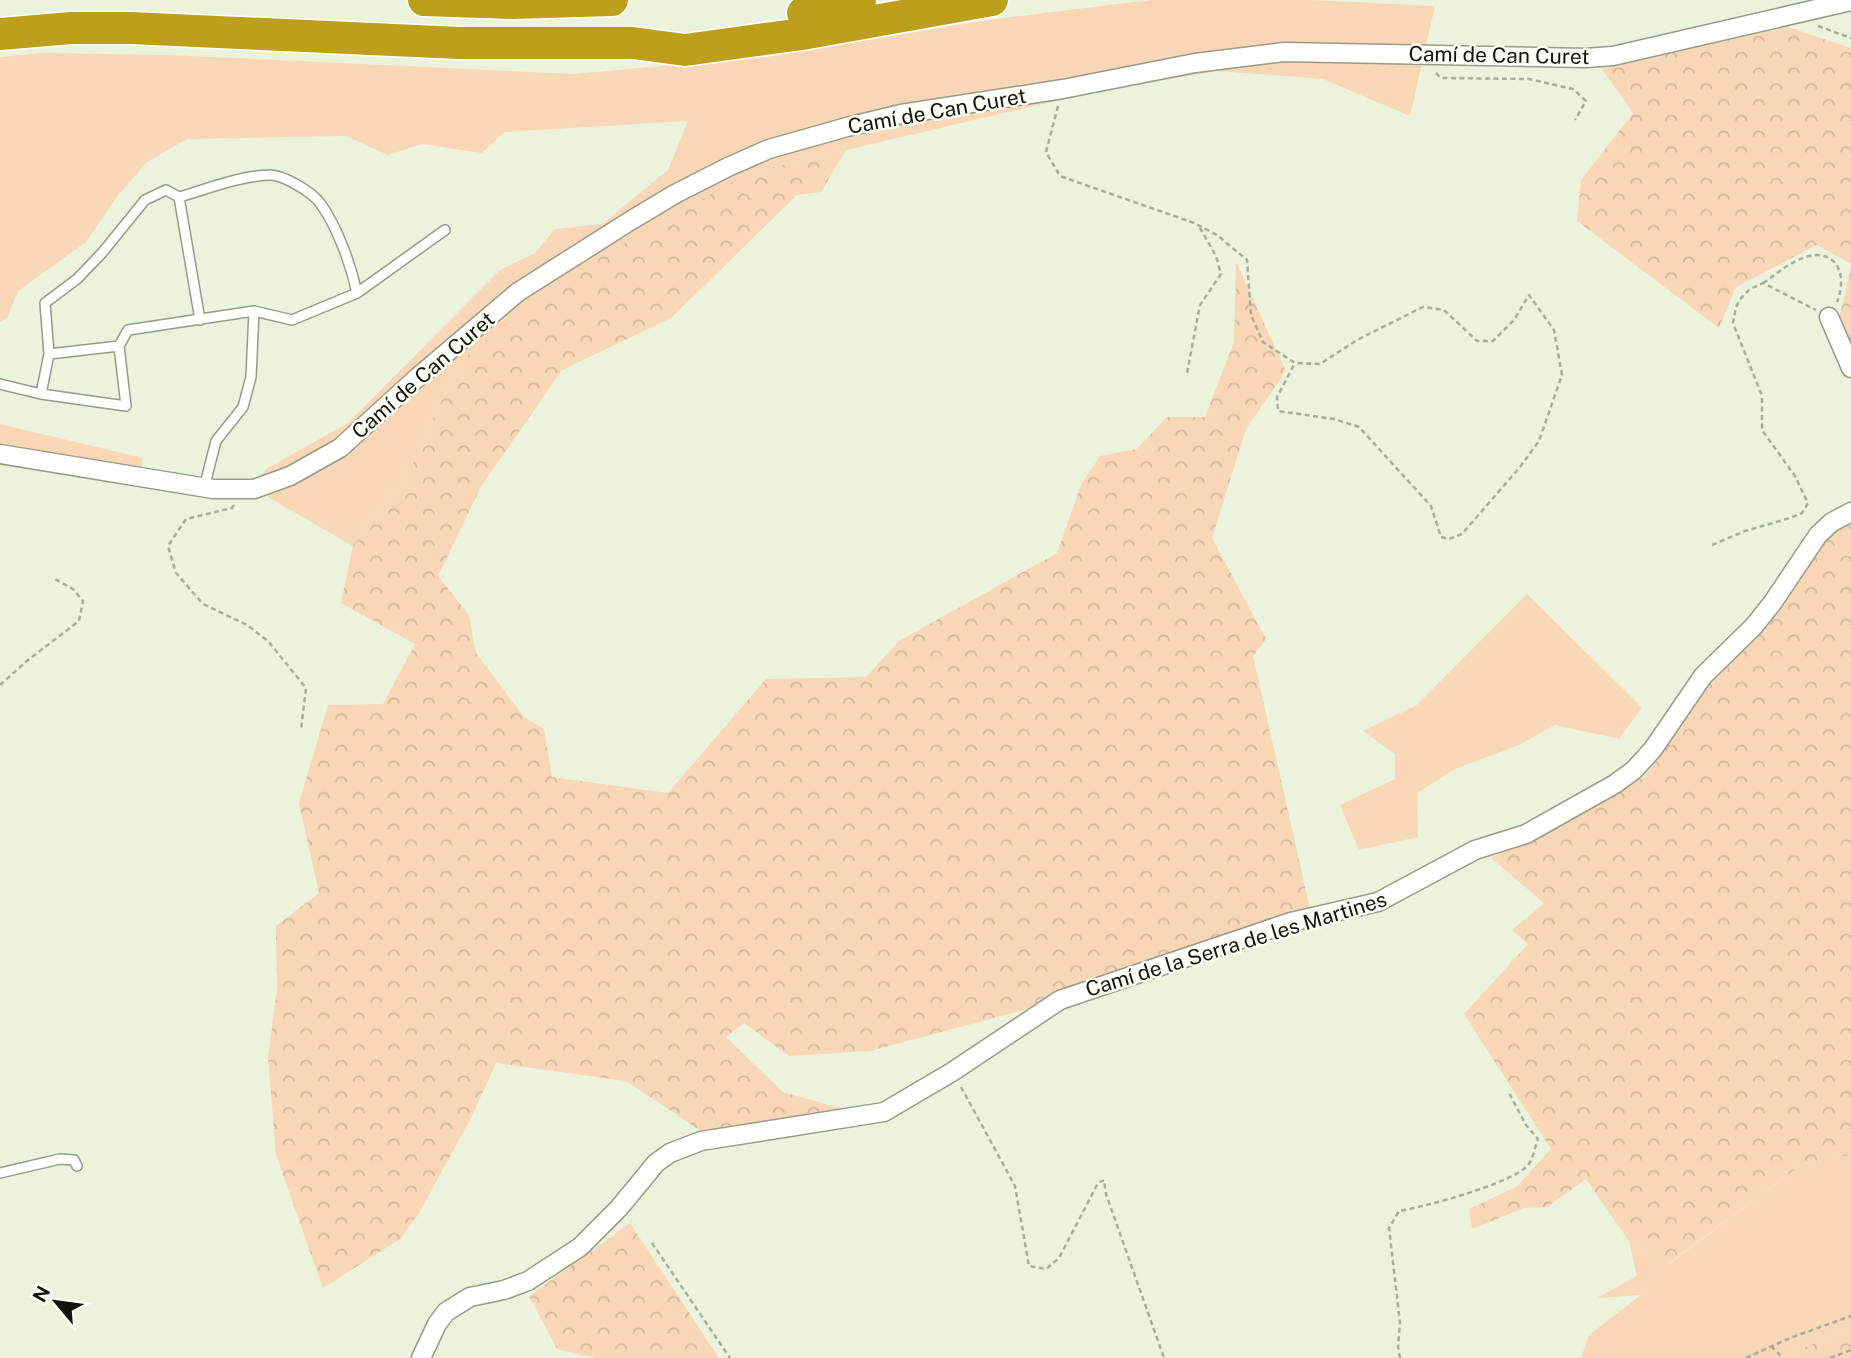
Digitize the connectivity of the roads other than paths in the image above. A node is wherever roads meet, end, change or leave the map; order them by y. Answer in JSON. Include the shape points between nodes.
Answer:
{"nodes":[{"id":1,"x":424,"y":0,"type":"edge"},
{"id":2,"x":612,"y":0,"type":"edge"},
{"id":3,"x":860,"y":0,"type":"edge"},
{"id":4,"x":992,"y":0,"type":"edge"},
{"id":5,"x":1851,"y":1,"type":"edge"},
{"id":6,"x":0,"y":34,"type":"edge"},
{"id":7,"x":633,"y":43,"type":"junction"},
{"id":8,"x":179,"y":197,"type":"junction"},
{"id":9,"x":444,"y":230,"type":"dead end"},
{"id":10,"x":357,"y":293,"type":"junction"},
{"id":11,"x":254,"y":310,"type":"junction"},
{"id":12,"x":1829,"y":317,"type":"road end"},
{"id":13,"x":200,"y":320,"type":"junction"},
{"id":14,"x":118,"y":346,"type":"junction"},
{"id":15,"x":49,"y":354,"type":"junction"},
{"id":16,"x":1851,"y":368,"type":"edge"},
{"id":17,"x":0,"y":384,"type":"edge"},
{"id":18,"x":41,"y":394,"type":"junction"},
{"id":19,"x":0,"y":454,"type":"edge"},
{"id":20,"x":204,"y":488,"type":"junction"},
{"id":21,"x":1851,"y":512,"type":"edge"},
{"id":22,"x":77,"y":1166,"type":"dead end"},
{"id":23,"x":0,"y":1173,"type":"edge"},
{"id":24,"x":421,"y":1358,"type":"edge"}],
"edges":[{"from":1,"to":2,"type":"highway"},
{"from":3,"to":7,"type":"highway"},
{"from":4,"to":7,"type":"highway","via":[[685,50]]},
{"from":5,"to":20,"type":"street","name":"Camí de Can Curet","via":[[1613,56],[1284,52],[1195,63],[901,114],[793,142],[728,167],[652,208],[518,292],[340,448],[290,476],[254,489]]},
{"from":6,"to":7,"type":"highway","via":[[131,28],[459,43]]},
{"from":8,"to":10,"type":"lane","via":[[272,174],[293,182],[319,201],[351,263]]},
{"from":8,"to":13,"type":"lane"},
{"from":8,"to":15,"type":"lane","via":[[166,190],[145,200],[94,262],[46,303]]},
{"from":9,"to":10,"type":"lane"},
{"from":10,"to":11,"type":"lane","via":[[292,320]]},
{"from":11,"to":13,"type":"lane"},
{"from":11,"to":20,"type":"lane","via":[[251,377],[243,407],[216,441]]},
{"from":12,"to":16,"type":"street"},
{"from":13,"to":14,"type":"lane","via":[[128,330]]},
{"from":14,"to":15,"type":"lane"},
{"from":14,"to":18,"type":"lane","via":[[126,406]]},
{"from":15,"to":18,"type":"lane"},
{"from":17,"to":18,"type":"lane"},
{"from":19,"to":20,"type":"street","name":"Camí de Can Curet"},
{"from":21,"to":24,"type":"street","name":"Camí de la Serra de les Martines","via":[[1818,535],[1754,626],[1703,676],[1653,749],[1615,783],[1526,834],[1475,850],[1378,902],[1290,922],[1060,1000],[884,1112],[701,1141],[670,1153],[580,1247],[528,1281],[470,1297],[446,1312]]},
{"from":22,"to":23,"type":"lane","via":[[74,1160],[60,1158]]}]}
